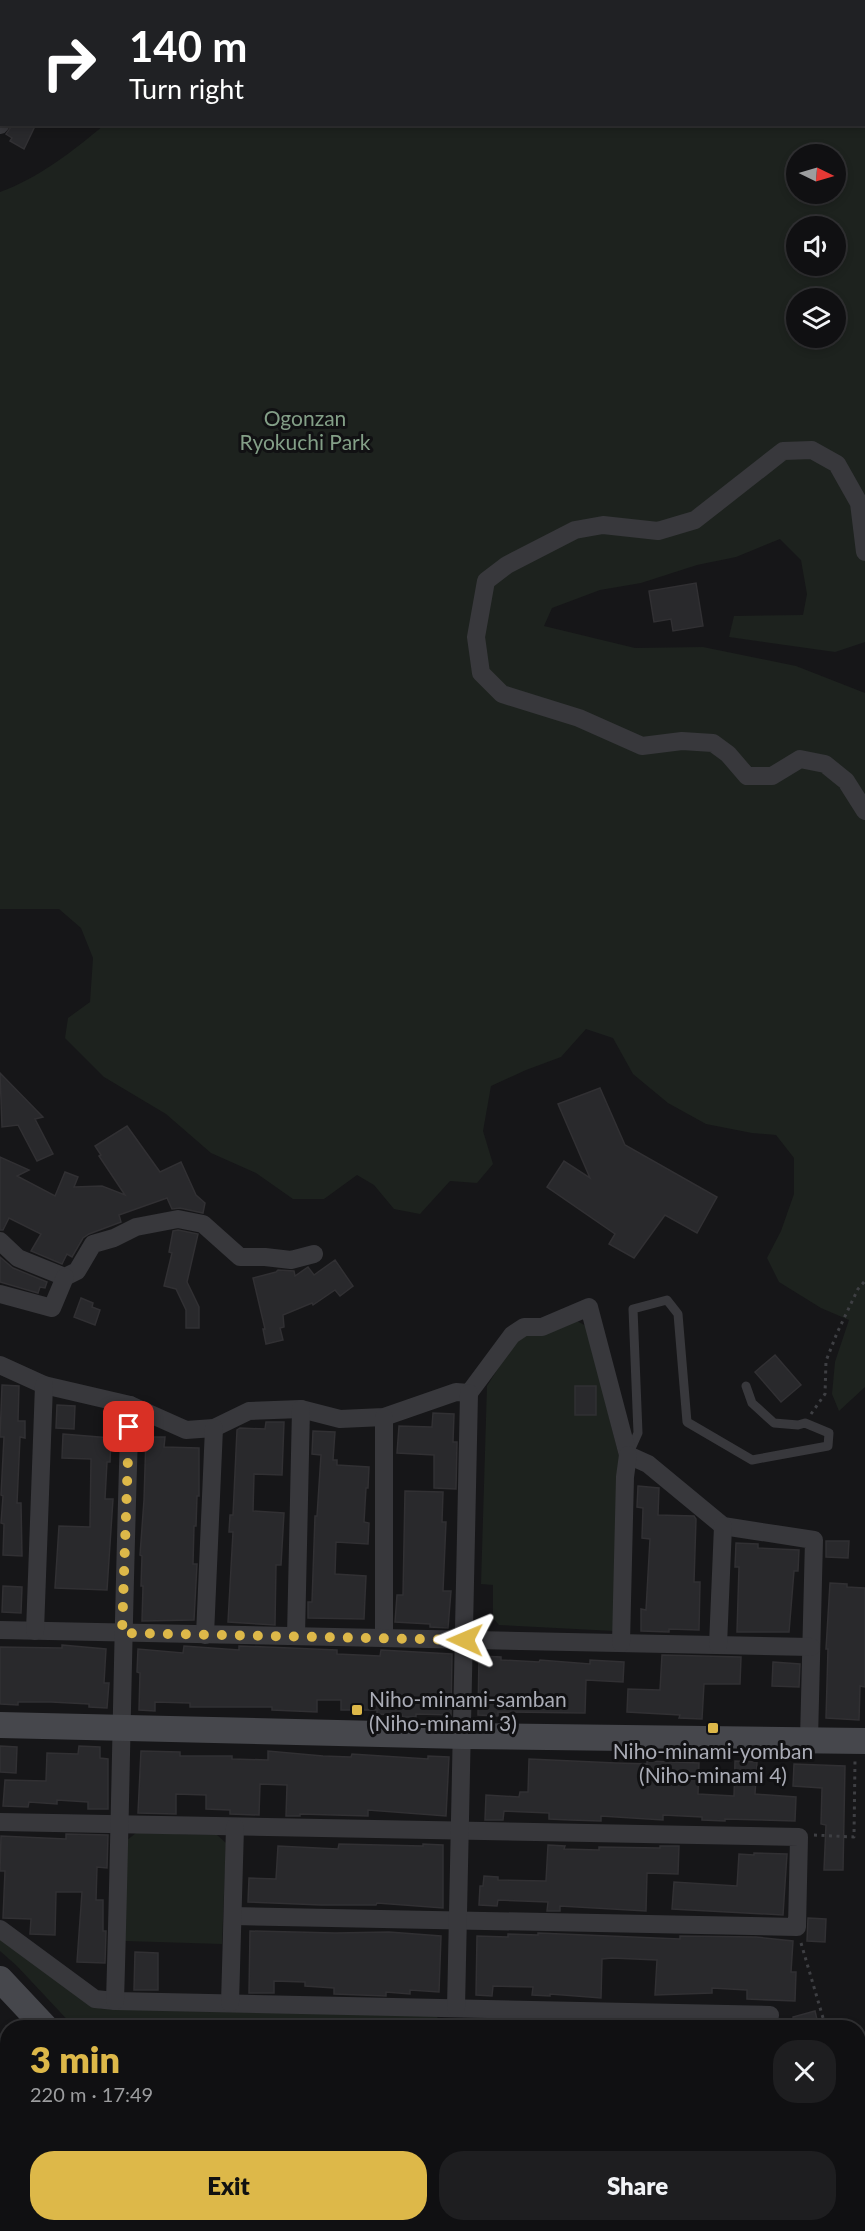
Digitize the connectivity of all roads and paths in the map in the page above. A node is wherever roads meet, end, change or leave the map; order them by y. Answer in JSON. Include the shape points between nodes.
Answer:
{"nodes":[{"id":1,"x":865,"y":552,"type":"edge"},
{"id":2,"x":865,"y":811,"type":"edge"},
{"id":3,"x":0,"y":1241,"type":"edge"},
{"id":4,"x":314,"y":1254,"type":"dead end"},
{"id":5,"x":65,"y":1277,"type":"junction"},
{"id":6,"x":865,"y":1281,"type":"edge"},
{"id":7,"x":0,"y":1294,"type":"edge"},
{"id":8,"x":0,"y":1365,"type":"edge"},
{"id":9,"x":44,"y":1385,"type":"junction"},
{"id":10,"x":746,"y":1386,"type":"dead end"},
{"id":11,"x":469,"y":1393,"type":"junction"},
{"id":12,"x":130,"y":1405,"type":"junction"},
{"id":13,"x":301,"y":1409,"type":"junction"},
{"id":14,"x":384,"y":1417,"type":"junction"},
{"id":15,"x":805,"y":1423,"type":"junction"},
{"id":16,"x":214,"y":1428,"type":"junction"},
{"id":17,"x":628,"y":1455,"type":"junction"},
{"id":18,"x":723,"y":1526,"type":"junction"},
{"id":19,"x":0,"y":1630,"type":"edge"},
{"id":20,"x":35,"y":1631,"type":"junction"},
{"id":21,"x":122,"y":1633,"type":"junction"},
{"id":22,"x":205,"y":1635,"type":"junction"},
{"id":23,"x":296,"y":1636,"type":"junction"},
{"id":24,"x":384,"y":1638,"type":"junction"},
{"id":25,"x":465,"y":1640,"type":"junction"},
{"id":26,"x":621,"y":1643,"type":"junction"},
{"id":27,"x":718,"y":1645,"type":"junction"},
{"id":28,"x":811,"y":1647,"type":"junction"},
{"id":29,"x":0,"y":1725,"type":"edge"},
{"id":30,"x":122,"y":1727,"type":"junction"},
{"id":31,"x":464,"y":1736,"type":"junction"},
{"id":32,"x":808,"y":1740,"type":"junction"},
{"id":33,"x":860,"y":1751,"type":"edge"},
{"id":34,"x":0,"y":1822,"type":"edge"},
{"id":35,"x":120,"y":1824,"type":"junction"},
{"id":36,"x":235,"y":1827,"type":"junction"},
{"id":37,"x":461,"y":1831,"type":"junction"},
{"id":38,"x":813,"y":1835,"type":"dead end"},
{"id":39,"x":233,"y":1916,"type":"junction"},
{"id":40,"x":458,"y":1921,"type":"junction"},
{"id":41,"x":797,"y":1927,"type":"junction"},
{"id":42,"x":0,"y":1929,"type":"edge"},
{"id":43,"x":0,"y":1979,"type":"edge"},
{"id":44,"x":115,"y":2001,"type":"junction"},
{"id":45,"x":230,"y":2003,"type":"junction"},
{"id":46,"x":456,"y":2008,"type":"junction"},
{"id":47,"x":38,"y":2020,"type":"edge"},
{"id":48,"x":769,"y":2020,"type":"edge"},
{"id":49,"x":824,"y":2020,"type":"edge"}],
"edges":[{"from":1,"to":2,"type":"street","via":[[859,503],[837,465],[812,450],[783,451],[695,520],[658,531],[603,525],[575,530],[507,565],[486,582],[476,637],[481,673],[502,694],[579,718],[642,746],[713,742],[747,776],[772,776],[800,759],[825,764],[846,781]]},
{"from":3,"to":5,"type":"street","via":[[18,1257]]},
{"from":4,"to":5,"type":"street","via":[[291,1260],[240,1257],[203,1224],[178,1219],[136,1227],[93,1244],[77,1271]]},
{"from":5,"to":7,"type":"street","via":[[52,1308]]},
{"from":6,"to":15,"type":"path","via":[[826,1361],[825,1394]]},
{"from":8,"to":9,"type":"street"},
{"from":9,"to":12,"type":"street"},
{"from":9,"to":20,"type":"street"},
{"from":10,"to":15,"type":"lane","via":[[752,1403],[774,1423]]},
{"from":11,"to":14,"type":"street","via":[[456,1392]]},
{"from":11,"to":17,"type":"street","via":[[512,1335],[524,1327],[542,1327],[590,1307]]},
{"from":11,"to":25,"type":"street"},
{"from":12,"to":16,"type":"street","via":[[186,1430]]},
{"from":12,"to":21,"type":"street"},
{"from":13,"to":14,"type":"street","via":[[340,1419]]},
{"from":13,"to":16,"type":"street","via":[[249,1411]]},
{"from":13,"to":23,"type":"street"},
{"from":14,"to":24,"type":"street"},
{"from":15,"to":17,"type":"lane","via":[[829,1433],[828,1446],[752,1460],[687,1422],[678,1314],[666,1300],[633,1309],[638,1433]]},
{"from":16,"to":22,"type":"street"},
{"from":17,"to":18,"type":"street","via":[[648,1464]]},
{"from":17,"to":26,"type":"street"},
{"from":18,"to":27,"type":"street"},
{"from":18,"to":28,"type":"street","via":[[814,1540]]},
{"from":19,"to":20,"type":"street"},
{"from":20,"to":21,"type":"street"},
{"from":21,"to":22,"type":"street"},
{"from":21,"to":30,"type":"street"},
{"from":22,"to":23,"type":"street"},
{"from":23,"to":24,"type":"street"},
{"from":24,"to":25,"type":"street"},
{"from":25,"to":26,"type":"street"},
{"from":25,"to":31,"type":"street"},
{"from":26,"to":27,"type":"street"},
{"from":27,"to":28,"type":"street"},
{"from":28,"to":32,"type":"street"},
{"from":29,"to":30,"type":"street"},
{"from":30,"to":31,"type":"street"},
{"from":30,"to":35,"type":"street"},
{"from":31,"to":32,"type":"street"},
{"from":31,"to":37,"type":"street"},
{"from":32,"to":33,"type":"street"},
{"from":33,"to":38,"type":"path","via":[[854,1837]]},
{"from":34,"to":35,"type":"street"},
{"from":35,"to":36,"type":"street"},
{"from":35,"to":44,"type":"street"},
{"from":36,"to":37,"type":"street"},
{"from":36,"to":39,"type":"street"},
{"from":37,"to":40,"type":"street"},
{"from":37,"to":41,"type":"street","via":[[800,1838]]},
{"from":39,"to":40,"type":"street"},
{"from":39,"to":45,"type":"street"},
{"from":40,"to":41,"type":"street"},
{"from":40,"to":46,"type":"street"},
{"from":41,"to":49,"type":"path"},
{"from":42,"to":44,"type":"street","via":[[95,1999]]},
{"from":43,"to":47,"type":"street"},
{"from":44,"to":45,"type":"street"},
{"from":45,"to":46,"type":"street"},
{"from":46,"to":48,"type":"street","via":[[770,2015]]}]}
